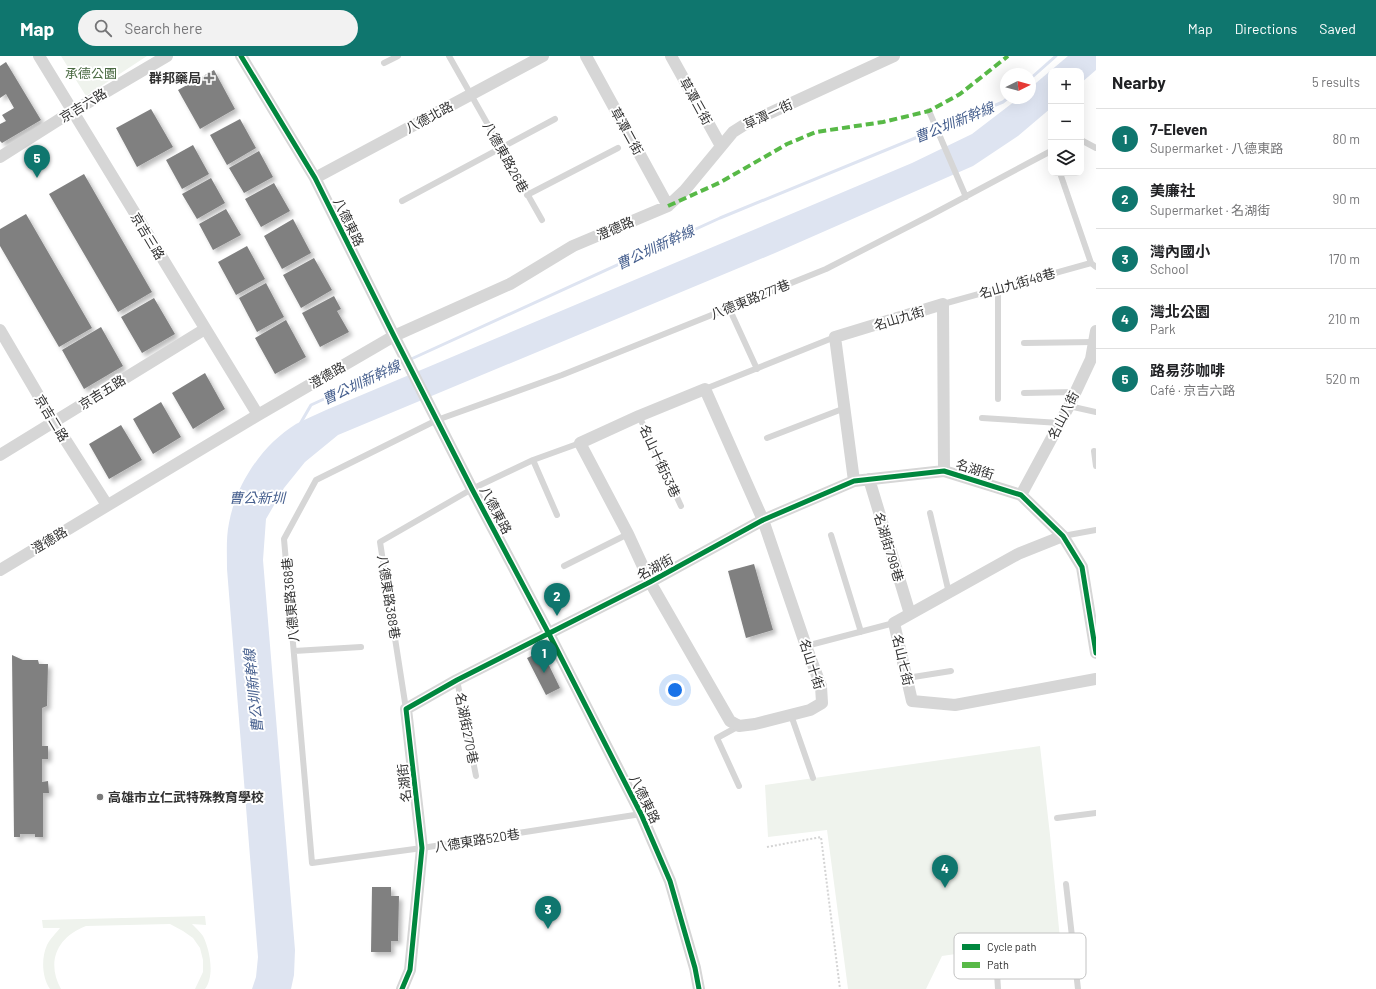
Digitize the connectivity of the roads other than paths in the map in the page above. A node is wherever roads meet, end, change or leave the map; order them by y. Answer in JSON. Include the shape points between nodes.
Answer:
{"nodes":[{"id":1,"x":39,"y":56,"type":"edge"},
{"id":2,"x":167,"y":56,"type":"edge"},
{"id":3,"x":241,"y":56,"type":"edge"},
{"id":4,"x":398,"y":56,"type":"edge"},
{"id":5,"x":449,"y":56,"type":"edge"},
{"id":6,"x":543,"y":56,"type":"edge"},
{"id":7,"x":586,"y":56,"type":"edge"},
{"id":8,"x":671,"y":56,"type":"edge"},
{"id":9,"x":894,"y":56,"type":"edge"},
{"id":10,"x":384,"y":63,"type":"dead end"},
{"id":11,"x":471,"y":94,"type":"junction"},
{"id":12,"x":929,"y":111,"type":"dead end"},
{"id":13,"x":73,"y":112,"type":"junction"},
{"id":14,"x":555,"y":119,"type":"dead end"},
{"id":15,"x":1084,"y":142,"type":"edge"},
{"id":16,"x":721,"y":146,"type":"junction"},
{"id":17,"x":501,"y":148,"type":"junction"},
{"id":18,"x":618,"y":148,"type":"dead end"},
{"id":19,"x":1096,"y":148,"type":"edge"},
{"id":20,"x":1048,"y":153,"type":"edge"},
{"id":21,"x":0,"y":157,"type":"edge"},
{"id":22,"x":1061,"y":176,"type":"edge"},
{"id":23,"x":315,"y":178,"type":"junction"},
{"id":24,"x":528,"y":195,"type":"junction"},
{"id":25,"x":966,"y":196,"type":"junction"},
{"id":26,"x":402,"y":201,"type":"dead end"},
{"id":27,"x":668,"y":206,"type":"junction"},
{"id":28,"x":542,"y":220,"type":"dead end"},
{"id":29,"x":1093,"y":265,"type":"edge"},
{"id":30,"x":998,"y":289,"type":"junction"},
{"id":31,"x":943,"y":304,"type":"junction"},
{"id":32,"x":729,"y":308,"type":"junction"},
{"id":33,"x":204,"y":329,"type":"junction"},
{"id":34,"x":0,"y":330,"type":"edge"},
{"id":35,"x":394,"y":336,"type":"junction"},
{"id":36,"x":835,"y":337,"type":"junction"},
{"id":37,"x":1095,"y":337,"type":"edge"},
{"id":38,"x":1024,"y":343,"type":"dead end"},
{"id":39,"x":756,"y":369,"type":"junction"},
{"id":40,"x":705,"y":389,"type":"junction"},
{"id":41,"x":1075,"y":392,"type":"junction"},
{"id":42,"x":1024,"y":393,"type":"dead end"},
{"id":43,"x":998,"y":399,"type":"dead end"},
{"id":44,"x":1069,"y":406,"type":"junction"},
{"id":45,"x":844,"y":408,"type":"junction"},
{"id":46,"x":1096,"y":412,"type":"edge"},
{"id":47,"x":258,"y":415,"type":"junction"},
{"id":48,"x":639,"y":416,"type":"junction"},
{"id":49,"x":982,"y":418,"type":"dead end"},
{"id":50,"x":437,"y":420,"type":"junction"},
{"id":51,"x":54,"y":422,"type":"junction"},
{"id":52,"x":1060,"y":423,"type":"junction"},
{"id":53,"x":767,"y":438,"type":"dead end"},
{"id":54,"x":580,"y":442,"type":"junction"},
{"id":55,"x":1094,"y":451,"type":"dead end"},
{"id":56,"x":0,"y":455,"type":"edge"},
{"id":57,"x":533,"y":460,"type":"junction"},
{"id":58,"x":1096,"y":466,"type":"edge"},
{"id":59,"x":944,"y":471,"type":"junction"},
{"id":60,"x":868,"y":479,"type":"junction"},
{"id":61,"x":854,"y":481,"type":"junction"},
{"id":62,"x":472,"y":489,"type":"junction"},
{"id":63,"x":1021,"y":495,"type":"junction"},
{"id":64,"x":107,"y":505,"type":"junction"},
{"id":65,"x":681,"y":506,"type":"dead end"},
{"id":66,"x":930,"y":513,"type":"dead end"},
{"id":67,"x":557,"y":515,"type":"dead end"},
{"id":68,"x":763,"y":520,"type":"junction"},
{"id":69,"x":1096,"y":530,"type":"edge"},
{"id":70,"x":628,"y":534,"type":"junction"},
{"id":71,"x":831,"y":535,"type":"dead end"},
{"id":72,"x":1064,"y":536,"type":"junction"},
{"id":73,"x":564,"y":566,"type":"dead end"},
{"id":74,"x":0,"y":570,"type":"edge"},
{"id":75,"x":650,"y":582,"type":"junction"},
{"id":76,"x":949,"y":593,"type":"junction"},
{"id":77,"x":910,"y":614,"type":"junction"},
{"id":78,"x":894,"y":623,"type":"junction"},
{"id":79,"x":861,"y":632,"type":"junction"},
{"id":80,"x":550,"y":634,"type":"junction"},
{"id":81,"x":806,"y":646,"type":"junction"},
{"id":82,"x":361,"y":647,"type":"dead end"},
{"id":83,"x":294,"y":651,"type":"junction"},
{"id":84,"x":1096,"y":653,"type":"edge"},
{"id":85,"x":951,"y":671,"type":"dead end"},
{"id":86,"x":906,"y":678,"type":"junction"},
{"id":87,"x":1096,"y":679,"type":"edge"},
{"id":88,"x":457,"y":680,"type":"junction"},
{"id":89,"x":406,"y":709,"type":"junction"},
{"id":90,"x":791,"y":715,"type":"junction"},
{"id":91,"x":739,"y":726,"type":"junction"},
{"id":92,"x":476,"y":776,"type":"dead end"},
{"id":93,"x":813,"y":778,"type":"dead end"},
{"id":94,"x":739,"y":786,"type":"dead end"},
{"id":95,"x":1096,"y":813,"type":"edge"},
{"id":96,"x":641,"y":814,"type":"junction"},
{"id":97,"x":1058,"y":818,"type":"dead end"},
{"id":98,"x":422,"y":848,"type":"junction"},
{"id":99,"x":312,"y":863,"type":"joint"},
{"id":100,"x":1066,"y":884,"type":"dead end"},
{"id":101,"x":1072,"y":933,"type":"edge"},
{"id":102,"x":997,"y":979,"type":"edge"},
{"id":103,"x":1077,"y":979,"type":"edge"},
{"id":104,"x":402,"y":989,"type":"edge"},
{"id":105,"x":699,"y":989,"type":"edge"},
{"id":106,"x":998,"y":989,"type":"edge"},
{"id":107,"x":1078,"y":989,"type":"edge"}],
"edges":[{"from":1,"to":13,"type":"street","name":"京吉三路"},
{"from":2,"to":13,"type":"street","name":"京吉六路"},
{"from":3,"to":23,"type":"street","name":"八德東路"},
{"from":4,"to":10,"type":"lane"},
{"from":5,"to":11,"type":"lane","name":"八德東路26巷"},
{"from":6,"to":11,"type":"street","name":"八德北路"},
{"from":7,"to":27,"type":"street","name":"草潭二街"},
{"from":8,"to":16,"type":"street","name":"草潭三街"},
{"from":9,"to":16,"type":"street","name":"草潭一街","via":[[744,125],[733,132]]},
{"from":11,"to":17,"type":"lane","name":"八德東路26巷"},
{"from":11,"to":23,"type":"street","name":"八德北路"},
{"from":12,"to":25,"type":"lane"},
{"from":13,"to":21,"type":"street","name":"京吉六路"},
{"from":13,"to":33,"type":"street","name":"京吉三路"},
{"from":14,"to":17,"type":"lane"},
{"from":15,"to":19,"type":"lane"},
{"from":16,"to":27,"type":"street","name":"草潭一街","via":[[685,190]]},
{"from":17,"to":24,"type":"lane","name":"八德東路26巷"},
{"from":17,"to":26,"type":"lane"},
{"from":18,"to":24,"type":"lane"},
{"from":20,"to":25,"type":"lane","name":"八德東路277巷"},
{"from":22,"to":29,"type":"lane"},
{"from":23,"to":35,"type":"street","name":"八德東路"},
{"from":24,"to":28,"type":"lane","name":"八德東路26巷"},
{"from":25,"to":32,"type":"lane","name":"八德東路277巷","via":[[826,269]]},
{"from":27,"to":35,"type":"street","name":"澄德路","via":[[573,246],[510,284]]},
{"from":29,"to":30,"type":"lane","name":"名山九街48巷"},
{"from":30,"to":31,"type":"lane","name":"名山九街48巷"},
{"from":30,"to":43,"type":"lane"},
{"from":31,"to":36,"type":"street","name":"名山九街"},
{"from":31,"to":59,"type":"street","name":"名山九街"},
{"from":32,"to":39,"type":"lane"},
{"from":32,"to":50,"type":"lane","name":"八德東路277巷","via":[[562,375]]},
{"from":33,"to":47,"type":"street","name":"京吉三路"},
{"from":33,"to":51,"type":"street","name":"京吉五路"},
{"from":34,"to":51,"type":"street","name":"京吉二路"},
{"from":35,"to":47,"type":"street","name":"澄德路"},
{"from":35,"to":50,"type":"street","name":"八德東路"},
{"from":36,"to":39,"type":"lane"},
{"from":36,"to":45,"type":"street"},
{"from":37,"to":38,"type":"lane"},
{"from":37,"to":41,"type":"street","name":"名山八街","via":[[1091,359]]},
{"from":39,"to":40,"type":"lane"},
{"from":40,"to":48,"type":"street"},
{"from":40,"to":68,"type":"street","name":"名山十街"},
{"from":41,"to":42,"type":"lane"},
{"from":41,"to":44,"type":"street","name":"名山八街"},
{"from":44,"to":46,"type":"lane"},
{"from":44,"to":52,"type":"street","name":"名山八街"},
{"from":45,"to":53,"type":"lane"},
{"from":45,"to":61,"type":"street"},
{"from":47,"to":64,"type":"street","name":"澄德路"},
{"from":48,"to":54,"type":"street"},
{"from":48,"to":65,"type":"lane","name":"名山十街53巷"},
{"from":49,"to":52,"type":"lane"},
{"from":50,"to":62,"type":"street","name":"八德東路"},
{"from":50,"to":83,"type":"lane","name":"八德東路368巷","via":[[316,480],[284,539]]},
{"from":51,"to":56,"type":"street","name":"京吉五路"},
{"from":51,"to":64,"type":"street","name":"京吉二路"},
{"from":52,"to":63,"type":"street","name":"名山八街"},
{"from":54,"to":57,"type":"lane"},
{"from":54,"to":70,"type":"street"},
{"from":55,"to":58,"type":"lane"},
{"from":57,"to":62,"type":"lane"},
{"from":57,"to":67,"type":"lane"},
{"from":59,"to":60,"type":"street","name":"名湖街"},
{"from":59,"to":63,"type":"street","name":"名湖街"},
{"from":60,"to":61,"type":"street","name":"名湖街"},
{"from":60,"to":77,"type":"street","name":"名湖街798巷"},
{"from":61,"to":68,"type":"street","name":"名湖街"},
{"from":62,"to":80,"type":"street","name":"八德東路"},
{"from":62,"to":89,"type":"lane","name":"八德東路388巷","via":[[380,542]]},
{"from":63,"to":72,"type":"street","name":"名湖街"},
{"from":64,"to":74,"type":"street","name":"澄德路"},
{"from":66,"to":76,"type":"lane"},
{"from":68,"to":75,"type":"street","name":"名湖街"},
{"from":68,"to":81,"type":"street","name":"名山十街"},
{"from":69,"to":72,"type":"lane"},
{"from":70,"to":73,"type":"lane"},
{"from":70,"to":75,"type":"street"},
{"from":71,"to":79,"type":"lane"},
{"from":72,"to":76,"type":"street","name":"名山七街","via":[[1018,554]]},
{"from":72,"to":84,"type":"street","name":"名湖街","via":[[1082,567]]},
{"from":75,"to":80,"type":"street","name":"名湖街"},
{"from":75,"to":91,"type":"street","via":[[730,721]]},
{"from":76,"to":77,"type":"street","name":"名山七街"},
{"from":77,"to":78,"type":"street","name":"名山七街"},
{"from":78,"to":79,"type":"lane"},
{"from":78,"to":86,"type":"street","name":"名山七街"},
{"from":79,"to":81,"type":"lane"},
{"from":80,"to":88,"type":"street","name":"名湖街"},
{"from":80,"to":96,"type":"street","name":"八德東路"},
{"from":81,"to":90,"type":"street","name":"名山十街","via":[[822,686],[822,703],[810,710]]},
{"from":82,"to":83,"type":"lane"},
{"from":83,"to":99,"type":"lane","name":"八德東路368巷"},
{"from":85,"to":86,"type":"lane"},
{"from":86,"to":87,"type":"street","name":"名山七街","via":[[912,701],[955,705]]},
{"from":88,"to":89,"type":"street","name":"名湖街"},
{"from":88,"to":92,"type":"lane","name":"名湖街270巷"},
{"from":89,"to":98,"type":"street","name":"名湖街"},
{"from":90,"to":91,"type":"street","name":"名山十街"},
{"from":90,"to":93,"type":"lane"},
{"from":91,"to":94,"type":"lane","via":[[716,738]]},
{"from":95,"to":97,"type":"lane"},
{"from":96,"to":98,"type":"lane","name":"八德東路520巷"},
{"from":96,"to":105,"type":"street","name":"八德東路","via":[[670,881]]},
{"from":98,"to":99,"type":"lane","name":"八德東路520巷"},
{"from":98,"to":104,"type":"street","name":"名湖街","via":[[410,970]]},
{"from":100,"to":101,"type":"lane"},
{"from":102,"to":106,"type":"lane"},
{"from":103,"to":107,"type":"lane"}]}
